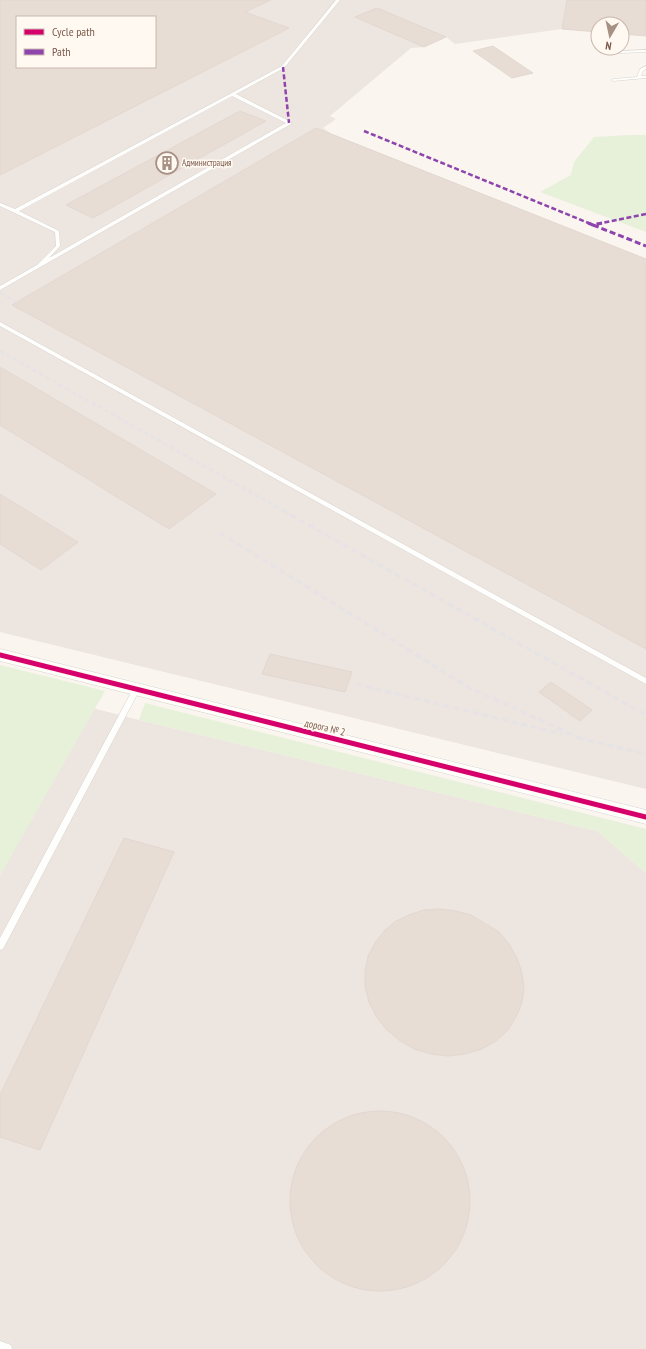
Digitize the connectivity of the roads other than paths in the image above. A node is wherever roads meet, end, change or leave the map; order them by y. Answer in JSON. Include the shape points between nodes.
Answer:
{"nodes":[{"id":1,"x":338,"y":0,"type":"edge"},
{"id":2,"x":646,"y":51,"type":"edge"},
{"id":3,"x":630,"y":52,"type":"edge"},
{"id":4,"x":646,"y":67,"type":"edge"},
{"id":5,"x":639,"y":77,"type":"junction"},
{"id":6,"x":646,"y":77,"type":"edge"},
{"id":7,"x":613,"y":80,"type":"dead end"},
{"id":8,"x":232,"y":94,"type":"junction"},
{"id":9,"x":0,"y":204,"type":"edge"},
{"id":10,"x":15,"y":211,"type":"junction"},
{"id":11,"x":39,"y":266,"type":"junction"},
{"id":12,"x":0,"y":288,"type":"edge"},
{"id":13,"x":0,"y":324,"type":"edge"},
{"id":14,"x":0,"y":655,"type":"edge"},
{"id":15,"x":646,"y":680,"type":"edge"},
{"id":16,"x":136,"y":689,"type":"junction"},
{"id":17,"x":646,"y":818,"type":"edge"},
{"id":18,"x":0,"y":946,"type":"edge"},
{"id":19,"x":0,"y":1346,"type":"edge"},
{"id":20,"x":7,"y":1349,"type":"edge"}],
"edges":[{"from":1,"to":8,"type":"lane","via":[[283,67]]},
{"from":2,"to":3,"type":"lane"},
{"from":4,"to":5,"type":"lane"},
{"from":5,"to":6,"type":"lane"},
{"from":5,"to":7,"type":"lane"},
{"from":8,"to":10,"type":"lane"},
{"from":8,"to":11,"type":"lane","via":[[289,123]]},
{"from":9,"to":10,"type":"lane"},
{"from":10,"to":11,"type":"lane","via":[[57,231],[58,246]]},
{"from":11,"to":12,"type":"lane"},
{"from":13,"to":15,"type":"lane"},
{"from":14,"to":16,"type":"street","name":"дорога № 2"},
{"from":16,"to":17,"type":"street","name":"дорога № 2"},
{"from":16,"to":18,"type":"lane"},
{"from":19,"to":20,"type":"lane"}]}
